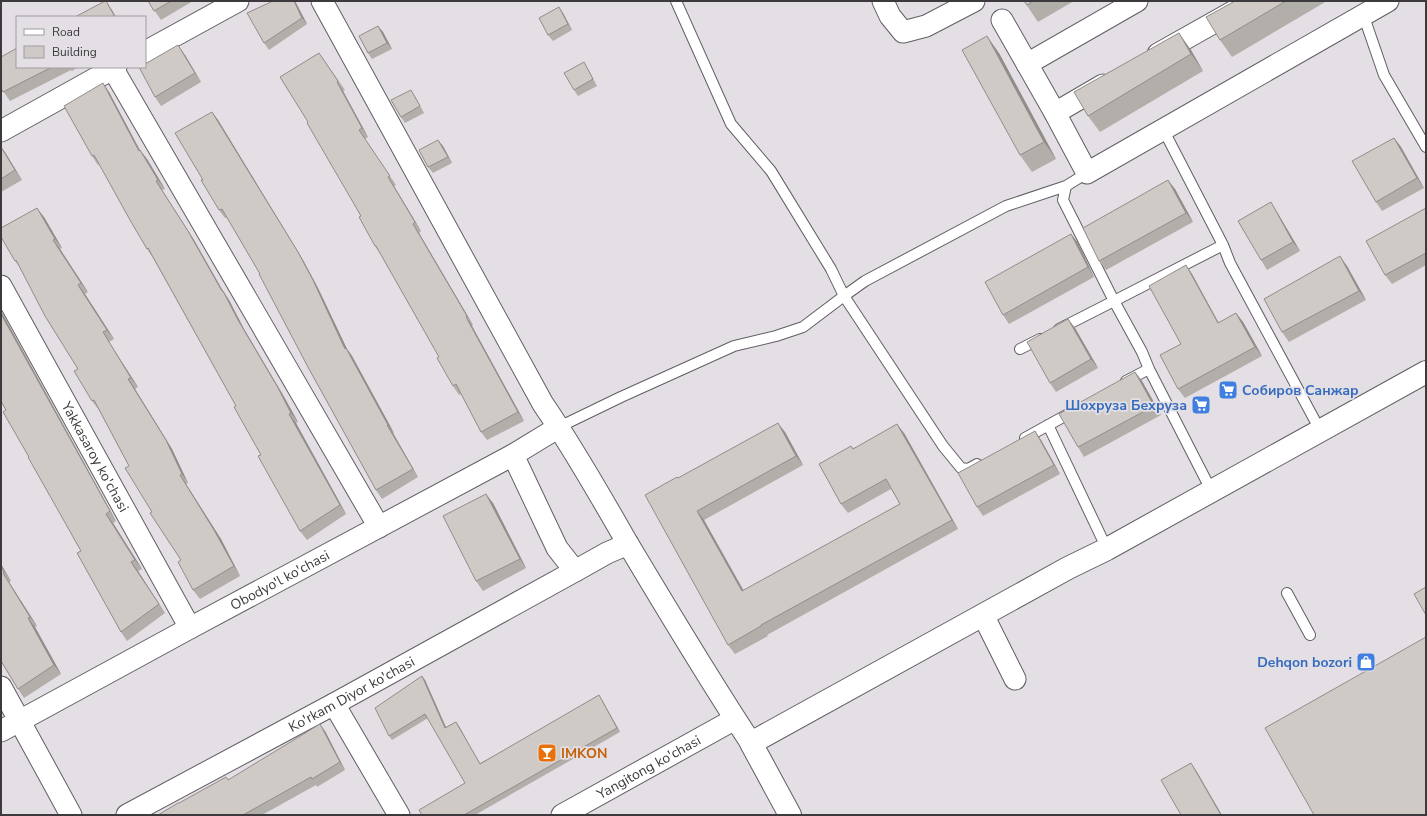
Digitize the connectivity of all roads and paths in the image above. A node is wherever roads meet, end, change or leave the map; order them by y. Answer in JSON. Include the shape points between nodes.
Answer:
{"nodes":[{"id":1,"x":238,"y":1,"type":"edge"},
{"id":2,"x":322,"y":1,"type":"edge"},
{"id":3,"x":676,"y":1,"type":"edge"},
{"id":4,"x":883,"y":1,"type":"edge"},
{"id":5,"x":974,"y":1,"type":"edge"},
{"id":6,"x":1138,"y":1,"type":"edge"},
{"id":7,"x":1252,"y":1,"type":"edge"},
{"id":8,"x":1388,"y":1,"type":"edge"},
{"id":9,"x":1360,"y":8,"type":"edge"},
{"id":10,"x":1002,"y":20,"type":"dead end"},
{"id":11,"x":146,"y":51,"type":"edge"},
{"id":12,"x":1143,"y":63,"type":"edge"},
{"id":13,"x":1027,"y":64,"type":"junction"},
{"id":14,"x":115,"y":68,"type":"edge"},
{"id":15,"x":1123,"y":74,"type":"edge"},
{"id":16,"x":1055,"y":113,"type":"junction"},
{"id":17,"x":1163,"y":129,"type":"junction"},
{"id":18,"x":1,"y":131,"type":"edge"},
{"id":19,"x":1426,"y":147,"type":"edge"},
{"id":20,"x":1087,"y":172,"type":"junction"},
{"id":21,"x":1066,"y":186,"type":"junction"},
{"id":22,"x":1223,"y":245,"type":"junction"},
{"id":23,"x":1,"y":286,"type":"edge"},
{"id":24,"x":844,"y":296,"type":"junction"},
{"id":25,"x":1114,"y":301,"type":"junction"},
{"id":26,"x":1020,"y":349,"type":"dead end"},
{"id":27,"x":1149,"y":369,"type":"junction"},
{"id":28,"x":1426,"y":372,"type":"edge"},
{"id":29,"x":1115,"y":387,"type":"edge"},
{"id":30,"x":1082,"y":406,"type":"edge"},
{"id":31,"x":1048,"y":424,"type":"junction"},
{"id":32,"x":558,"y":427,"type":"junction"},
{"id":33,"x":1320,"y":430,"type":"junction"},
{"id":34,"x":1015,"y":443,"type":"edge"},
{"id":35,"x":513,"y":456,"type":"junction"},
{"id":36,"x":988,"y":458,"type":"edge"},
{"id":37,"x":1211,"y":490,"type":"junction"},
{"id":38,"x":379,"y":528,"type":"junction"},
{"id":39,"x":628,"y":544,"type":"junction"},
{"id":40,"x":1107,"y":549,"type":"junction"},
{"id":41,"x":575,"y":571,"type":"junction"},
{"id":42,"x":1287,"y":593,"type":"dead end"},
{"id":43,"x":984,"y":615,"type":"junction"},
{"id":44,"x":190,"y":628,"type":"junction"},
{"id":45,"x":1310,"y":634,"type":"dead end"},
{"id":46,"x":1015,"y":679,"type":"dead end"},
{"id":47,"x":1,"y":687,"type":"edge"},
{"id":48,"x":334,"y":704,"type":"junction"},
{"id":49,"x":735,"y":719,"type":"junction"},
{"id":50,"x":19,"y":721,"type":"junction"},
{"id":51,"x":1,"y":731,"type":"edge"},
{"id":52,"x":751,"y":743,"type":"junction"},
{"id":53,"x":70,"y":815,"type":"edge"},
{"id":54,"x":127,"y":815,"type":"edge"},
{"id":55,"x":399,"y":815,"type":"edge"},
{"id":56,"x":562,"y":815,"type":"edge"},
{"id":57,"x":790,"y":815,"type":"edge"}],
"edges":[{"from":1,"to":11,"type":"street"},
{"from":2,"to":32,"type":"street"},
{"from":3,"to":24,"type":"lane","via":[[731,124],[770,171],[831,269]]},
{"from":4,"to":5,"type":"street","via":[[890,16],[903,32],[926,26]]},
{"from":6,"to":13,"type":"street"},
{"from":7,"to":12,"type":"street"},
{"from":8,"to":9,"type":"street"},
{"from":9,"to":17,"type":"street"},
{"from":9,"to":19,"type":"lane","via":[[1384,75]]},
{"from":10,"to":13,"type":"street"},
{"from":13,"to":16,"type":"street"},
{"from":14,"to":18,"type":"street"},
{"from":14,"to":38,"type":"street"},
{"from":15,"to":16,"type":"street"},
{"from":16,"to":20,"type":"street"},
{"from":17,"to":20,"type":"street"},
{"from":17,"to":22,"type":"lane"},
{"from":20,"to":21,"type":"lane"},
{"from":21,"to":24,"type":"lane","via":[[1006,206],[865,280]]},
{"from":21,"to":25,"type":"lane","via":[[1062,200]]},
{"from":22,"to":25,"type":"lane"},
{"from":22,"to":33,"type":"lane","via":[[1230,263]]},
{"from":23,"to":44,"type":"street","name":"Yakkasaroy ko'chasi"},
{"from":24,"to":32,"type":"lane","via":[[803,327],[734,346]]},
{"from":24,"to":36,"type":"lane","via":[[960,468],[968,469]]},
{"from":25,"to":26,"type":"lane"},
{"from":25,"to":27,"type":"lane"},
{"from":27,"to":29,"type":"lane"},
{"from":27,"to":37,"type":"lane"},
{"from":28,"to":33,"type":"street"},
{"from":30,"to":31,"type":"lane"},
{"from":31,"to":34,"type":"lane"},
{"from":31,"to":40,"type":"lane"},
{"from":32,"to":35,"type":"street","name":"Obodyo'l ko'chasi"},
{"from":32,"to":39,"type":"street"},
{"from":33,"to":37,"type":"street"},
{"from":35,"to":38,"type":"street","name":"Obodyo'l ko'chasi"},
{"from":35,"to":41,"type":"street","via":[[556,548]]},
{"from":37,"to":40,"type":"street"},
{"from":38,"to":44,"type":"street","name":"Obodyo'l ko'chasi"},
{"from":39,"to":41,"type":"street","name":"Ko'rkam Diyor ko'chasi"},
{"from":39,"to":49,"type":"street"},
{"from":40,"to":43,"type":"street"},
{"from":41,"to":48,"type":"street","name":"Ko'rkam Diyor ko'chasi"},
{"from":42,"to":45,"type":"lane"},
{"from":43,"to":46,"type":"street"},
{"from":43,"to":52,"type":"street"},
{"from":44,"to":50,"type":"street","name":"Obodyo'l ko'chasi"},
{"from":47,"to":50,"type":"street"},
{"from":48,"to":54,"type":"street","name":"Ko'rkam Diyor ko'chasi"},
{"from":48,"to":55,"type":"street"},
{"from":49,"to":52,"type":"street"},
{"from":49,"to":56,"type":"street","name":"Yangitong ko'chasi"},
{"from":50,"to":51,"type":"street","name":"Obodyo'l ko'chasi"},
{"from":50,"to":53,"type":"street"},
{"from":52,"to":57,"type":"street"}]}
